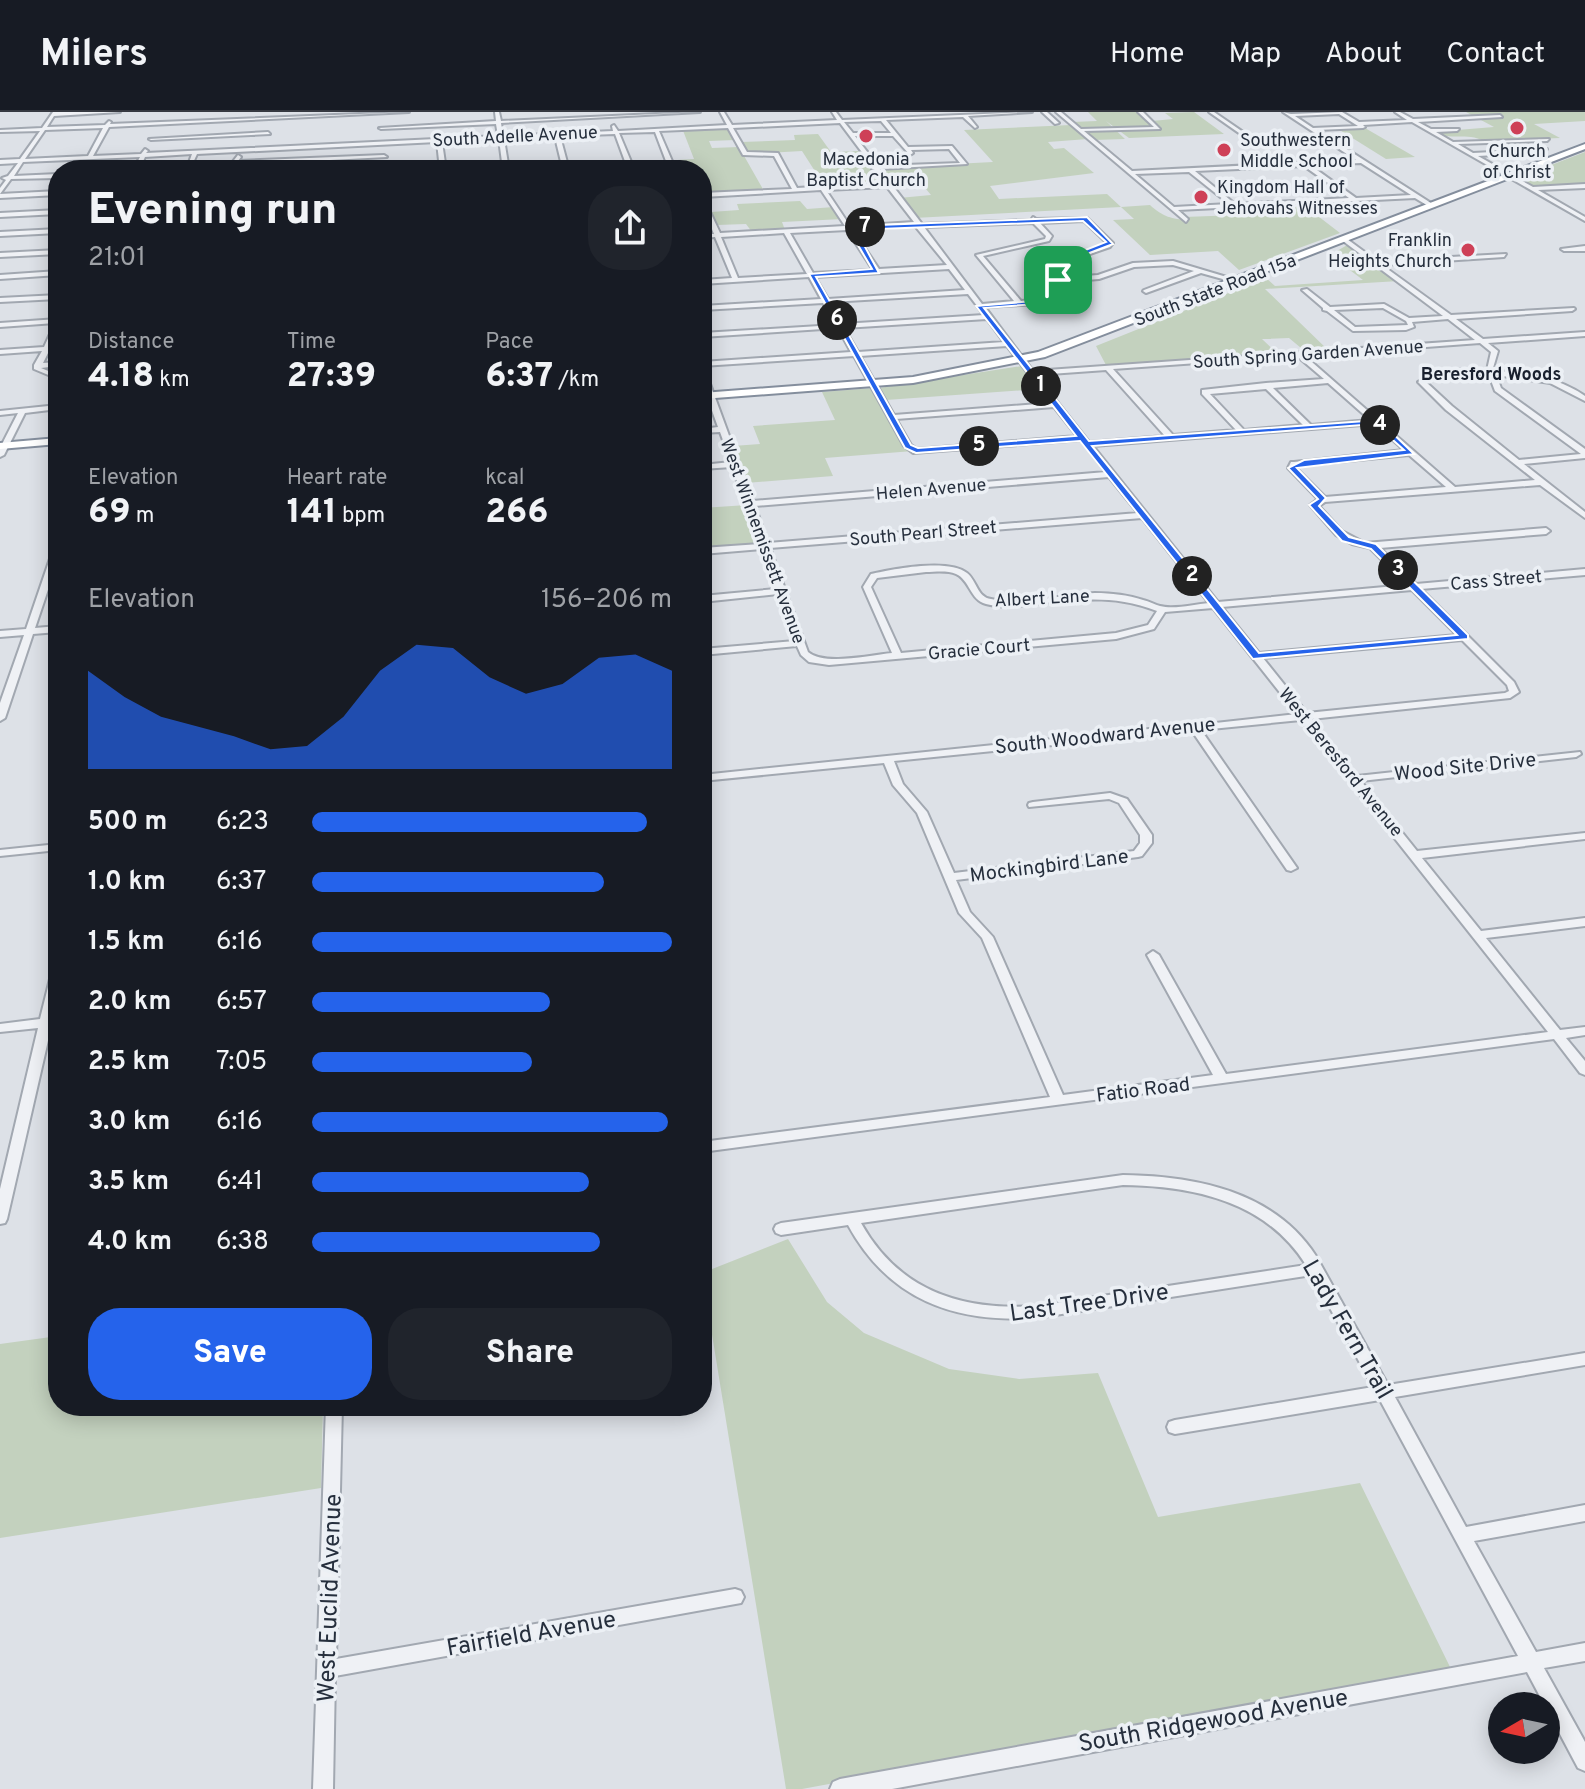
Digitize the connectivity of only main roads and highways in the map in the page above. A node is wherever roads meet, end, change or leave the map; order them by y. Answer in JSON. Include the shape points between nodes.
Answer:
{"nodes":[{"id":1,"x":1585,"y":146,"type":"edge"},
{"id":2,"x":712,"y":396,"type":"edge"},
{"id":3,"x":48,"y":442,"type":"edge"},
{"id":4,"x":2,"y":449,"type":"edge"}],
"edges":[{"from":1,"to":2,"type":"highway","name":"South State Road 15a","via":[[1022,360],[873,384]]},
{"from":3,"to":4,"type":"highway"}]}
